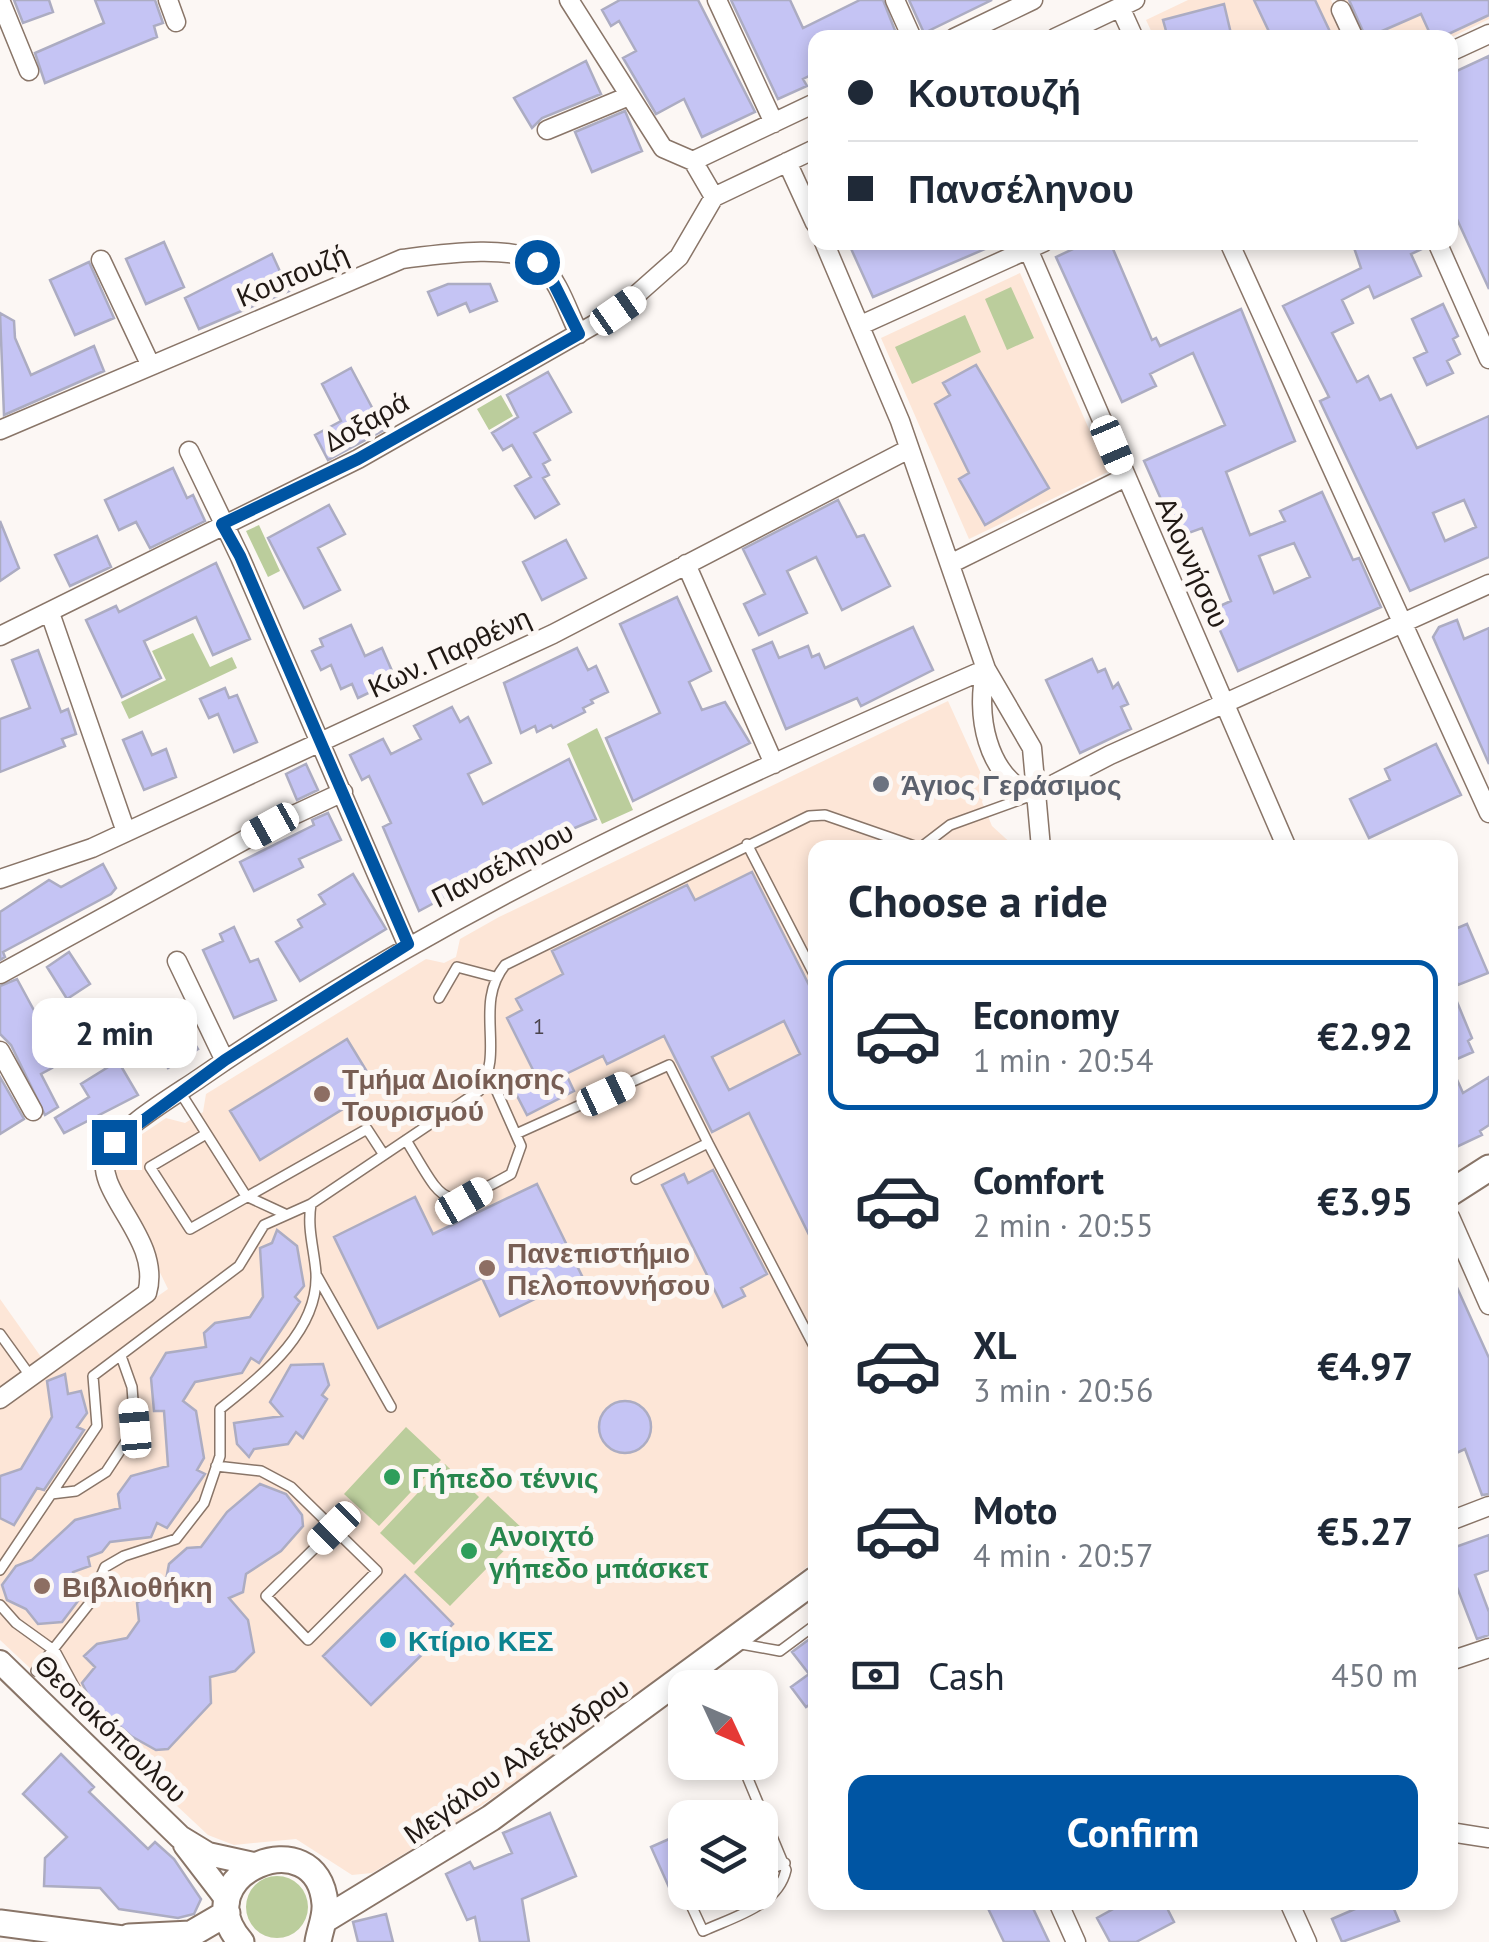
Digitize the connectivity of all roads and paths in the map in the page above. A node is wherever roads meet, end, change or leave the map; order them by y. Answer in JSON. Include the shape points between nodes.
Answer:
{"nodes":[{"id":1,"x":0,"y":0,"type":"edge"},
{"id":2,"x":168,"y":0,"type":"edge"},
{"id":3,"x":568,"y":0,"type":"edge"},
{"id":4,"x":718,"y":0,"type":"edge"},
{"id":5,"x":894,"y":0,"type":"edge"},
{"id":6,"x":1032,"y":0,"type":"edge"},
{"id":7,"x":1127,"y":3,"type":"edge"},
{"id":8,"x":1341,"y":10,"type":"dead end"},
{"id":9,"x":176,"y":22,"type":"dead end"},
{"id":10,"x":908,"y":30,"type":"edge"},
{"id":11,"x":970,"y":30,"type":"edge"},
{"id":12,"x":1071,"y":30,"type":"edge"},
{"id":13,"x":1132,"y":30,"type":"edge"},
{"id":14,"x":1350,"y":30,"type":"edge"},
{"id":15,"x":1489,"y":34,"type":"edge"},
{"id":16,"x":1458,"y":48,"type":"edge"},
{"id":17,"x":28,"y":71,"type":"dead end"},
{"id":18,"x":630,"y":96,"type":"junction"},
{"id":19,"x":808,"y":106,"type":"edge"},
{"id":20,"x":774,"y":123,"type":"junction"},
{"id":21,"x":547,"y":130,"type":"dead end"},
{"id":22,"x":808,"y":153,"type":"edge"},
{"id":23,"x":693,"y":161,"type":"junction"},
{"id":24,"x":787,"y":162,"type":"junction"},
{"id":25,"x":714,"y":197,"type":"junction"},
{"id":26,"x":808,"y":208,"type":"edge"},
{"id":27,"x":828,"y":250,"type":"edge"},
{"id":28,"x":1021,"y":250,"type":"edge"},
{"id":29,"x":1034,"y":250,"type":"edge"},
{"id":30,"x":1234,"y":250,"type":"edge"},
{"id":31,"x":1441,"y":250,"type":"edge"},
{"id":32,"x":102,"y":260,"type":"dead end"},
{"id":33,"x":861,"y":325,"type":"junction"},
{"id":34,"x":579,"y":334,"type":"junction"},
{"id":35,"x":1489,"y":358,"type":"edge"},
{"id":36,"x":150,"y":364,"type":"junction"},
{"id":37,"x":0,"y":430,"type":"edge"},
{"id":38,"x":908,"y":449,"type":"junction"},
{"id":39,"x":189,"y":451,"type":"dead end"},
{"id":40,"x":1126,"y":477,"type":"junction"},
{"id":41,"x":222,"y":524,"type":"junction"},
{"id":42,"x":686,"y":564,"type":"junction"},
{"id":43,"x":950,"y":564,"type":"junction"},
{"id":44,"x":1489,"y":584,"type":"edge"},
{"id":45,"x":50,"y":613,"type":"junction"},
{"id":46,"x":1405,"y":622,"type":"junction"},
{"id":47,"x":0,"y":636,"type":"edge"},
{"id":48,"x":986,"y":669,"type":"junction"},
{"id":49,"x":1224,"y":702,"type":"junction"},
{"id":50,"x":321,"y":741,"type":"junction"},
{"id":51,"x":774,"y":764,"type":"junction"},
{"id":52,"x":343,"y":792,"type":"junction"},
{"id":53,"x":1033,"y":795,"type":"junction"},
{"id":54,"x":1487,"y":801,"type":"edge"},
{"id":55,"x":126,"y":832,"type":"junction"},
{"id":56,"x":897,"y":840,"type":"edge"},
{"id":57,"x":930,"y":840,"type":"edge"},
{"id":58,"x":1040,"y":840,"type":"edge"},
{"id":59,"x":1284,"y":840,"type":"edge"},
{"id":60,"x":748,"y":844,"type":"junction"},
{"id":61,"x":0,"y":879,"type":"edge"},
{"id":62,"x":408,"y":944,"type":"junction"},
{"id":63,"x":177,"y":961,"type":"dead end"},
{"id":64,"x":808,"y":962,"type":"edge"},
{"id":65,"x":0,"y":974,"type":"edge"},
{"id":66,"x":496,"y":977,"type":"junction"},
{"id":67,"x":439,"y":998,"type":"dead end"},
{"id":68,"x":0,"y":1050,"type":"edge"},
{"id":69,"x":225,"y":1060,"type":"junction"},
{"id":70,"x":490,"y":1076,"type":"junction"},
{"id":71,"x":180,"y":1092,"type":"junction"},
{"id":72,"x":34,"y":1111,"type":"dead end"},
{"id":73,"x":206,"y":1134,"type":"junction"},
{"id":74,"x":516,"y":1134,"type":"junction"},
{"id":75,"x":406,"y":1140,"type":"junction"},
{"id":76,"x":708,"y":1142,"type":"junction"},
{"id":77,"x":384,"y":1154,"type":"junction"},
{"id":78,"x":1489,"y":1168,"type":"edge"},
{"id":79,"x":636,"y":1179,"type":"dead end"},
{"id":80,"x":1458,"y":1188,"type":"edge"},
{"id":81,"x":246,"y":1196,"type":"junction"},
{"id":82,"x":311,"y":1204,"type":"junction"},
{"id":83,"x":285,"y":1214,"type":"junction"},
{"id":84,"x":1458,"y":1235,"type":"edge"},
{"id":85,"x":316,"y":1274,"type":"junction"},
{"id":86,"x":1489,"y":1305,"type":"edge"},
{"id":87,"x":0,"y":1334,"type":"edge"},
{"id":88,"x":808,"y":1335,"type":"edge"},
{"id":89,"x":121,"y":1356,"type":"junction"},
{"id":90,"x":31,"y":1377,"type":"junction"},
{"id":91,"x":0,"y":1399,"type":"edge"},
{"id":92,"x":391,"y":1408,"type":"dead end"},
{"id":93,"x":216,"y":1466,"type":"junction"},
{"id":94,"x":51,"y":1494,"type":"junction"},
{"id":95,"x":1489,"y":1506,"type":"edge"},
{"id":96,"x":1458,"y":1517,"type":"edge"},
{"id":97,"x":334,"y":1528,"type":"junction"},
{"id":98,"x":0,"y":1570,"type":"edge"},
{"id":99,"x":808,"y":1585,"type":"edge"},
{"id":100,"x":0,"y":1604,"type":"edge"},
{"id":101,"x":808,"y":1630,"type":"edge"},
{"id":102,"x":733,"y":1642,"type":"junction"},
{"id":103,"x":1489,"y":1648,"type":"edge"},
{"id":104,"x":54,"y":1650,"type":"junction"},
{"id":105,"x":1458,"y":1658,"type":"edge"},
{"id":106,"x":0,"y":1662,"type":"edge"},
{"id":107,"x":706,"y":1670,"type":"edge"},
{"id":108,"x":36,"y":1671,"type":"dead end"},
{"id":109,"x":668,"y":1699,"type":"edge"},
{"id":110,"x":750,"y":1780,"type":"edge"},
{"id":111,"x":164,"y":1782,"type":"dead end"},
{"id":112,"x":1458,"y":1833,"type":"edge"},
{"id":113,"x":180,"y":1838,"type":"junction"},
{"id":114,"x":1489,"y":1838,"type":"edge"},
{"id":115,"x":785,"y":1862,"type":"junction"},
{"id":116,"x":254,"y":1864,"type":"junction"},
{"id":117,"x":778,"y":1865,"type":"edge"},
{"id":118,"x":307,"y":1869,"type":"junction"},
{"id":119,"x":395,"y":1879,"type":"junction"},
{"id":120,"x":778,"y":1887,"type":"edge"},
{"id":121,"x":228,"y":1907,"type":"junction"},
{"id":122,"x":692,"y":1910,"type":"edge"},
{"id":123,"x":744,"y":1910,"type":"edge"},
{"id":124,"x":1062,"y":1910,"type":"edge"},
{"id":125,"x":1293,"y":1910,"type":"edge"},
{"id":126,"x":0,"y":1924,"type":"edge"},
{"id":127,"x":318,"y":1934,"type":"edge"},
{"id":128,"x":138,"y":1940,"type":"edge"},
{"id":129,"x":242,"y":1942,"type":"edge"},
{"id":130,"x":1076,"y":1942,"type":"edge"},
{"id":131,"x":1308,"y":1942,"type":"edge"}],
"edges":[{"from":1,"to":17,"type":"street"},
{"from":2,"to":9,"type":"street"},
{"from":3,"to":18,"type":"street"},
{"from":4,"to":20,"type":"street"},
{"from":5,"to":10,"type":"street"},
{"from":6,"to":11,"type":"street"},
{"from":7,"to":12,"type":"street"},
{"from":7,"to":13,"type":"street"},
{"from":8,"to":14,"type":"street"},
{"from":15,"to":16,"type":"street"},
{"from":18,"to":21,"type":"street"},
{"from":18,"to":23,"type":"street","via":[[663,148]]},
{"from":19,"to":20,"type":"street"},
{"from":20,"to":23,"type":"street"},
{"from":22,"to":24,"type":"street"},
{"from":23,"to":25,"type":"street"},
{"from":24,"to":25,"type":"street"},
{"from":24,"to":26,"type":"street"},
{"from":25,"to":34,"type":"street","name":"Δοξαρά","via":[[670,266],[640,295]]},
{"from":27,"to":33,"type":"street"},
{"from":28,"to":33,"type":"street"},
{"from":29,"to":40,"type":"street","name":"Αλοννήσου"},
{"from":30,"to":46,"type":"street"},
{"from":31,"to":35,"type":"street"},
{"from":32,"to":36,"type":"street"},
{"from":33,"to":38,"type":"street"},
{"from":34,"to":36,"type":"street","name":"Κουτουζή","via":[[537,262],[514,254],[448,253],[391,263]]},
{"from":34,"to":41,"type":"street","name":"Δοξαρά","via":[[358,459]]},
{"from":36,"to":37,"type":"street","name":"Κουτουζή"},
{"from":38,"to":42,"type":"street","name":"Κων. Παρθένη"},
{"from":38,"to":43,"type":"street"},
{"from":39,"to":41,"type":"street"},
{"from":40,"to":43,"type":"street"},
{"from":40,"to":49,"type":"street","name":"Αλοννήσου"},
{"from":41,"to":45,"type":"street","name":"Δοξαρά"},
{"from":41,"to":50,"type":"street"},
{"from":42,"to":50,"type":"street","name":"Κων. Παρθένη"},
{"from":42,"to":51,"type":"street"},
{"from":43,"to":48,"type":"street"},
{"from":44,"to":46,"type":"street"},
{"from":45,"to":47,"type":"street","name":"Δοξαρά"},
{"from":45,"to":55,"type":"street"},
{"from":46,"to":49,"type":"street"},
{"from":46,"to":54,"type":"street"},
{"from":48,"to":51,"type":"street","name":"Πανσέληνου"},
{"from":48,"to":53,"type":"street","via":[[1027,736],[1035,765]]},
{"from":48,"to":53,"type":"street","via":[[980,703],[989,740],[1007,778]]},
{"from":49,"to":53,"type":"street"},
{"from":49,"to":59,"type":"street","name":"Αλοννήσου"},
{"from":50,"to":52,"type":"street"},
{"from":50,"to":55,"type":"street","name":"Κων. Παρθένη"},
{"from":51,"to":62,"type":"street","name":"Πανσέληνου"},
{"from":52,"to":62,"type":"street"},
{"from":52,"to":65,"type":"street"},
{"from":53,"to":57,"type":"lane","via":[[950,825]]},
{"from":53,"to":58,"type":"street"},
{"from":55,"to":61,"type":"street","name":"Κων. Παρθένη"},
{"from":56,"to":60,"type":"lane","via":[[826,815]]},
{"from":60,"to":64,"type":"lane"},
{"from":60,"to":66,"type":"lane","via":[[522,953]]},
{"from":62,"to":69,"type":"street","name":"Πανσέληνου"},
{"from":63,"to":69,"type":"street"},
{"from":66,"to":67,"type":"lane","via":[[457,966]]},
{"from":66,"to":70,"type":"lane","via":[[487,1015]]},
{"from":68,"to":72,"type":"street"},
{"from":69,"to":71,"type":"street","name":"Πανσέληνου"},
{"from":70,"to":74,"type":"lane"},
{"from":70,"to":75,"type":"lane","via":[[479,1091]]},
{"from":71,"to":73,"type":"lane"},
{"from":71,"to":90,"type":"street","name":"Πανσέληνου","via":[[114,1142],[104,1162],[106,1178],[144,1245],[148,1293]]},
{"from":73,"to":81,"type":"lane"},
{"from":73,"to":81,"type":"lane","via":[[150,1167],[190,1229]]},
{"from":74,"to":75,"type":"lane","via":[[522,1146],[511,1174],[464,1201],[436,1190]]},
{"from":74,"to":76,"type":"lane","via":[[669,1065]]},
{"from":75,"to":77,"type":"lane"},
{"from":76,"to":79,"type":"lane"},
{"from":76,"to":88,"type":"lane"},
{"from":77,"to":81,"type":"lane","via":[[367,1129]]},
{"from":77,"to":82,"type":"lane"},
{"from":78,"to":80,"type":"main road"},
{"from":81,"to":83,"type":"lane"},
{"from":82,"to":83,"type":"lane"},
{"from":82,"to":85,"type":"lane","via":[[307,1232]]},
{"from":83,"to":89,"type":"lane","via":[[264,1224],[239,1266]]},
{"from":84,"to":86,"type":"street"},
{"from":85,"to":92,"type":"lane"},
{"from":85,"to":93,"type":"lane","via":[[312,1314],[259,1378],[220,1408]]},
{"from":87,"to":90,"type":"lane"},
{"from":89,"to":94,"type":"lane","via":[[93,1376],[97,1426]]},
{"from":89,"to":94,"type":"lane","via":[[135,1428],[106,1472],[76,1491]]},
{"from":90,"to":91,"type":"street"},
{"from":93,"to":97,"type":"lane","via":[[261,1471],[291,1487]]},
{"from":93,"to":104,"type":"lane","via":[[204,1503],[176,1539],[105,1567],[89,1604]]},
{"from":94,"to":98,"type":"lane"},
{"from":95,"to":96,"type":"street"},
{"from":97,"to":97,"type":"lane","via":[[377,1571],[308,1640],[266,1596]]},
{"from":99,"to":102,"type":"main road","name":"Μεγάλου Αλεξάνδρου"},
{"from":100,"to":104,"type":"lane"},
{"from":101,"to":102,"type":"lane","via":[[780,1651]]},
{"from":102,"to":107,"type":"main road","name":"Μεγάλου Αλεξάνδρου"},
{"from":103,"to":105,"type":"street"},
{"from":104,"to":108,"type":"lane"},
{"from":104,"to":111,"type":"lane","via":[[88,1712]]},
{"from":106,"to":113,"type":"street","name":"Θεοτοκόπουλου"},
{"from":109,"to":119,"type":"main road","name":"Μεγάλου Αλεξάνδρου"},
{"from":110,"to":115,"type":"lane"},
{"from":112,"to":114,"type":"street"},
{"from":113,"to":116,"type":"street","via":[[208,1854]]},
{"from":113,"to":121,"type":"street"},
{"from":115,"to":117,"type":"lane"},
{"from":115,"to":120,"type":"lane"},
{"from":116,"to":118,"type":"main road","via":[[287,1860]]},
{"from":116,"to":121,"type":"main road","via":[[234,1883]]},
{"from":118,"to":119,"type":"main road","via":[[353,1886]]},
{"from":118,"to":127,"type":"main road","via":[[321,1887]]},
{"from":119,"to":127,"type":"main road","name":"Μεγάλου Αλεξάνδρου"},
{"from":121,"to":128,"type":"main road","via":[[191,1934]]},
{"from":121,"to":129,"type":"main road"},
{"from":122,"to":123,"type":"lane","via":[[703,1931]]},
{"from":124,"to":130,"type":"street"},
{"from":125,"to":131,"type":"street"},
{"from":126,"to":128,"type":"main road"}]}
